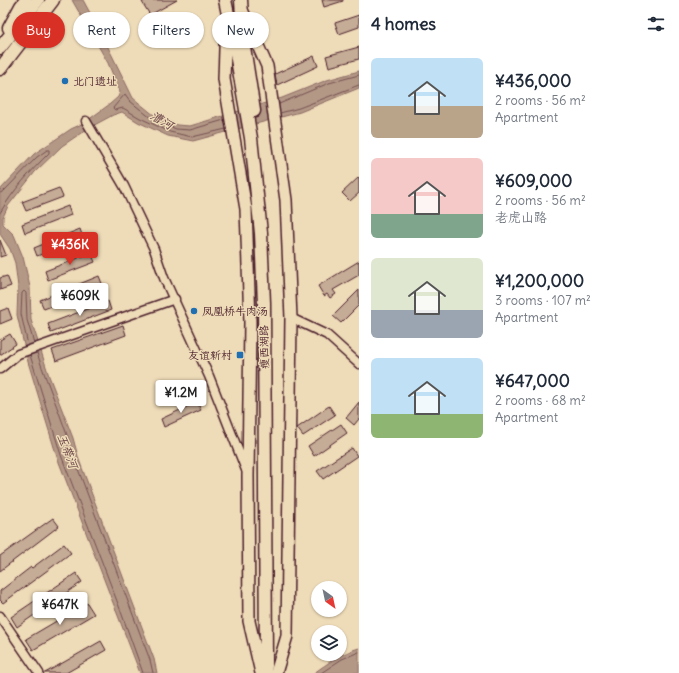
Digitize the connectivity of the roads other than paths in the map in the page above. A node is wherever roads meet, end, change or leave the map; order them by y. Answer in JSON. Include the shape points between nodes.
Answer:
{"nodes":[{"id":1,"x":38,"y":0,"type":"edge"},
{"id":2,"x":53,"y":0,"type":"edge"},
{"id":3,"x":225,"y":0,"type":"edge"},
{"id":4,"x":21,"y":2,"type":"edge"},
{"id":5,"x":242,"y":5,"type":"edge"},
{"id":6,"x":227,"y":12,"type":"edge"},
{"id":7,"x":0,"y":43,"type":"edge"},
{"id":8,"x":0,"y":48,"type":"edge"},
{"id":9,"x":225,"y":48,"type":"edge"},
{"id":10,"x":235,"y":48,"type":"edge"},
{"id":11,"x":0,"y":69,"type":"edge"},
{"id":12,"x":248,"y":100,"type":"junction"},
{"id":13,"x":86,"y":121,"type":"dead end"},
{"id":14,"x":254,"y":137,"type":"junction"},
{"id":15,"x":175,"y":299,"type":"junction"},
{"id":16,"x":291,"y":318,"type":"junction"},
{"id":17,"x":359,"y":364,"type":"edge"},
{"id":18,"x":0,"y":369,"type":"edge"},
{"id":19,"x":248,"y":476,"type":"junction"},
{"id":20,"x":0,"y":616,"type":"edge"},
{"id":21,"x":39,"y":673,"type":"edge"},
{"id":22,"x":261,"y":673,"type":"edge"},
{"id":23,"x":265,"y":673,"type":"edge"},
{"id":24,"x":275,"y":673,"type":"edge"}],
"edges":[{"from":1,"to":8,"type":"main road"},
{"from":2,"to":11,"type":"main road"},
{"from":3,"to":6,"type":"main road","name":"瘦西湖路"},
{"from":4,"to":7,"type":"main road"},
{"from":5,"to":12,"type":"main road","name":"瘦西湖路"},
{"from":5,"to":16,"type":"street","via":[[267,66],[286,200]]},
{"from":9,"to":19,"type":"street","via":[[224,79],[246,209],[250,322]]},
{"from":10,"to":12,"type":"main road","name":"瘦西湖路"},
{"from":12,"to":14,"type":"main road","name":"瘦西湖路"},
{"from":13,"to":15,"type":"street","via":[[124,186]]},
{"from":14,"to":23,"type":"main road","name":"瘦西湖路","via":[[264,303]]},
{"from":14,"to":24,"type":"main road","name":"瘦西湖路","via":[[267,216],[270,299],[272,667]]},
{"from":15,"to":18,"type":"street","via":[[18,354]]},
{"from":15,"to":19,"type":"street","via":[[209,376]]},
{"from":16,"to":17,"type":"street","via":[[327,335]]},
{"from":16,"to":24,"type":"street","via":[[287,636]]},
{"from":19,"to":22,"type":"street","via":[[249,621]]},
{"from":20,"to":21,"type":"street"}]}
